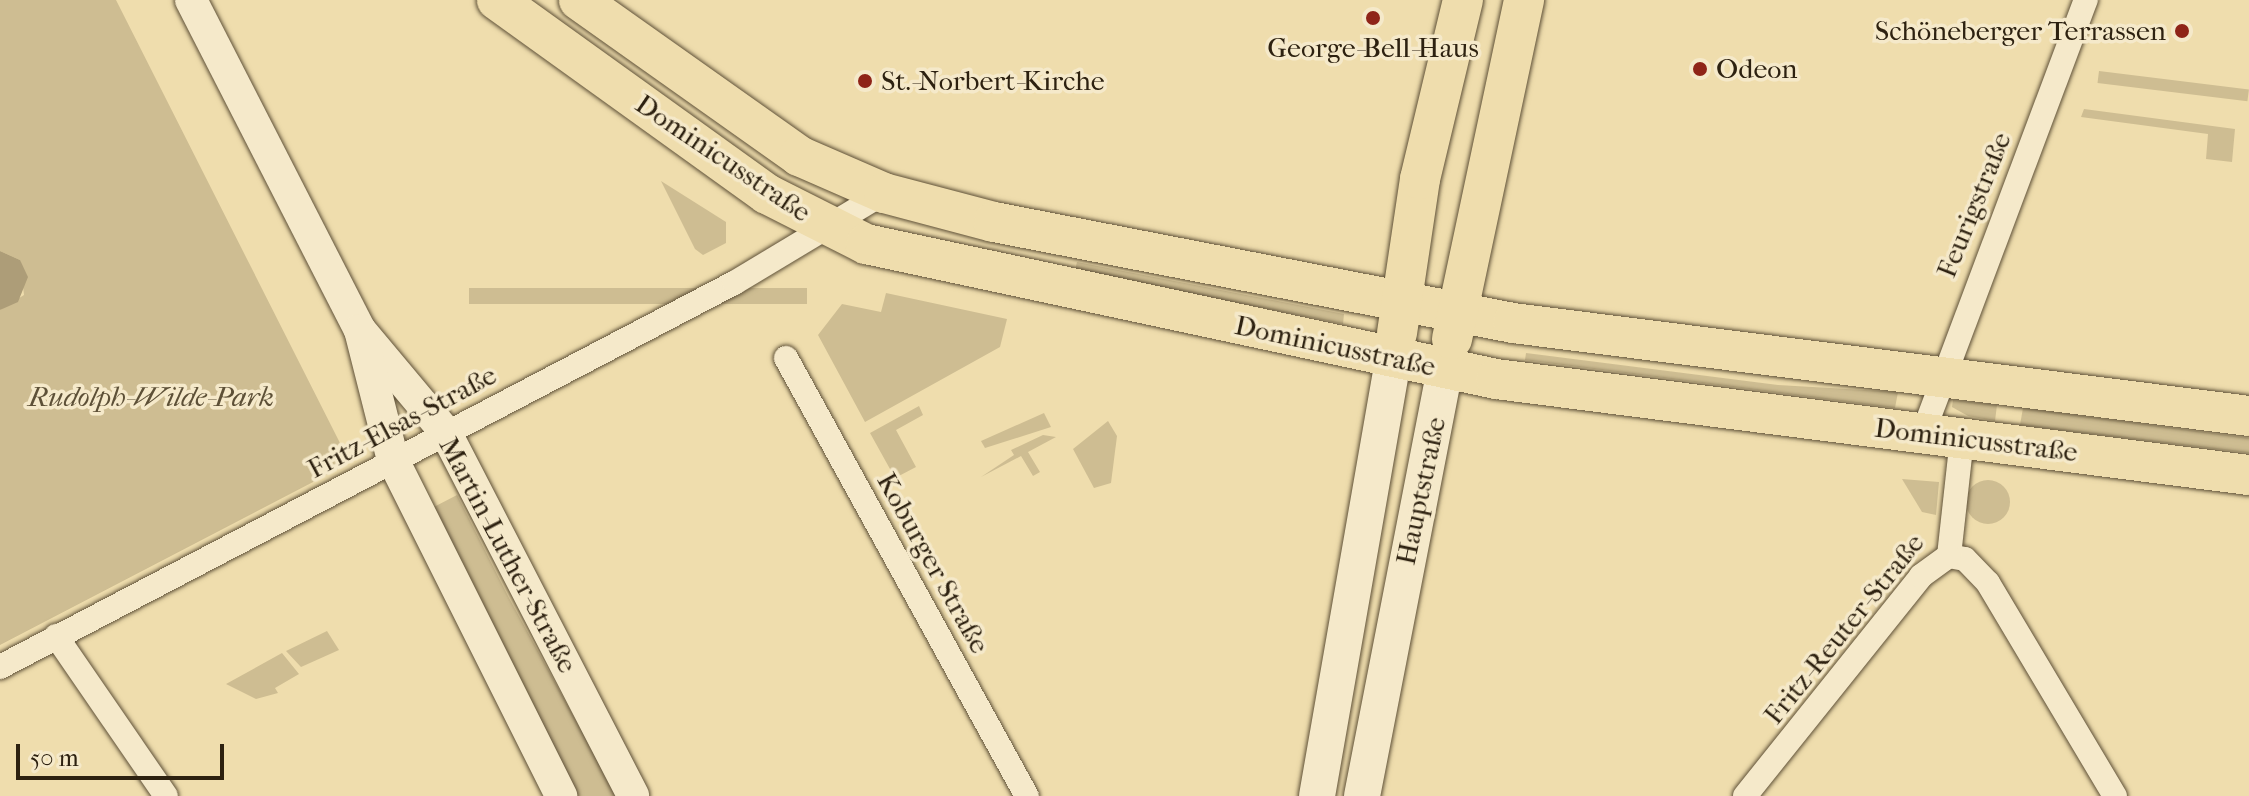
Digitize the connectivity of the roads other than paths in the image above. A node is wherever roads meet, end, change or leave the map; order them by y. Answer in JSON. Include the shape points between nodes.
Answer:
{"nodes":[{"id":1,"x":191,"y":0,"type":"edge"},
{"id":2,"x":497,"y":0,"type":"edge"},
{"id":3,"x":579,"y":0,"type":"edge"},
{"id":4,"x":1463,"y":0,"type":"edge"},
{"id":5,"x":1524,"y":0,"type":"edge"},
{"id":6,"x":2086,"y":0,"type":"edge"},
{"id":7,"x":884,"y":193,"type":"junction"},
{"id":8,"x":830,"y":229,"type":"junction"},
{"id":9,"x":1401,"y":305,"type":"junction"},
{"id":10,"x":1457,"y":314,"type":"junction"},
{"id":11,"x":360,"y":330,"type":"junction"},
{"id":12,"x":786,"y":358,"type":"dead end"},
{"id":13,"x":1393,"y":360,"type":"junction"},
{"id":14,"x":1445,"y":370,"type":"junction"},
{"id":15,"x":1939,"y":376,"type":"junction"},
{"id":16,"x":2249,"y":416,"type":"edge"},
{"id":17,"x":446,"y":433,"type":"junction"},
{"id":18,"x":1923,"y":433,"type":"junction"},
{"id":19,"x":1962,"y":439,"type":"junction"},
{"id":20,"x":393,"y":460,"type":"junction"},
{"id":21,"x":2249,"y":475,"type":"edge"},
{"id":22,"x":1949,"y":556,"type":"junction"},
{"id":23,"x":56,"y":636,"type":"junction"},
{"id":24,"x":0,"y":667,"type":"edge"},
{"id":25,"x":166,"y":796,"type":"edge"},
{"id":26,"x":561,"y":796,"type":"edge"},
{"id":27,"x":633,"y":796,"type":"edge"},
{"id":28,"x":1027,"y":796,"type":"edge"},
{"id":29,"x":1317,"y":796,"type":"edge"},
{"id":30,"x":1362,"y":796,"type":"edge"},
{"id":31,"x":1745,"y":796,"type":"edge"},
{"id":32,"x":2115,"y":796,"type":"edge"}],
"edges":[{"from":1,"to":11,"type":"street","name":"Martin-Luther-Straße"},
{"from":2,"to":8,"type":"main road","name":"Dominicusstraße","via":[[751,183]]},
{"from":3,"to":7,"type":"main road","name":"Dominicusstraße","via":[[792,151]]},
{"from":4,"to":9,"type":"main road","name":"Hauptstraße","via":[[1420,179]]},
{"from":5,"to":10,"type":"main road","name":"Hauptstraße"},
{"from":6,"to":15,"type":"street","name":"Feurigstraße"},
{"from":7,"to":8,"type":"street","name":"Fritz-Elsas-Straße"},
{"from":7,"to":9,"type":"main road","name":"Dominicusstraße","via":[[1048,235]]},
{"from":8,"to":13,"type":"main road","name":"Dominicusstraße","via":[[866,244]]},
{"from":8,"to":17,"type":"street","name":"Fritz-Elsas-Straße"},
{"from":9,"to":10,"type":"main road","name":"Dominicusstraße"},
{"from":9,"to":13,"type":"main road","name":"Hauptstraße"},
{"from":10,"to":14,"type":"main road","name":"Hauptstraße"},
{"from":10,"to":15,"type":"main road","name":"Dominicusstraße"},
{"from":11,"to":17,"type":"street","name":"Martin-Luther-Straße"},
{"from":11,"to":20,"type":"street","name":"Martin-Luther-Straße"},
{"from":12,"to":28,"type":"street","name":"Koburger Straße"},
{"from":13,"to":14,"type":"main road","name":"Dominicusstraße"},
{"from":13,"to":29,"type":"main road","name":"Hauptstraße"},
{"from":14,"to":18,"type":"main road","name":"Dominicusstraße"},
{"from":14,"to":30,"type":"main road","name":"Hauptstraße"},
{"from":15,"to":16,"type":"main road","name":"Dominicusstraße"},
{"from":15,"to":18,"type":"street","name":"Feurigstraße"},
{"from":17,"to":20,"type":"street","name":"Fritz-Elsas-Straße"},
{"from":17,"to":27,"type":"street","name":"Martin-Luther-Straße"},
{"from":18,"to":19,"type":"main road","name":"Dominicusstraße"},
{"from":19,"to":21,"type":"main road","name":"Dominicusstraße"},
{"from":19,"to":22,"type":"street","name":"Fritz-Reuter-Straße"},
{"from":20,"to":23,"type":"street","name":"Fritz-Elsas-Straße"},
{"from":20,"to":26,"type":"street","name":"Martin-Luther-Straße"},
{"from":22,"to":31,"type":"street","name":"Fritz-Reuter-Straße","via":[[1921,576]]},
{"from":22,"to":32,"type":"street","via":[[1965,559],[1988,583]]},
{"from":23,"to":24,"type":"street","name":"Fritz-Elsas-Straße"},
{"from":23,"to":25,"type":"street"}]}
